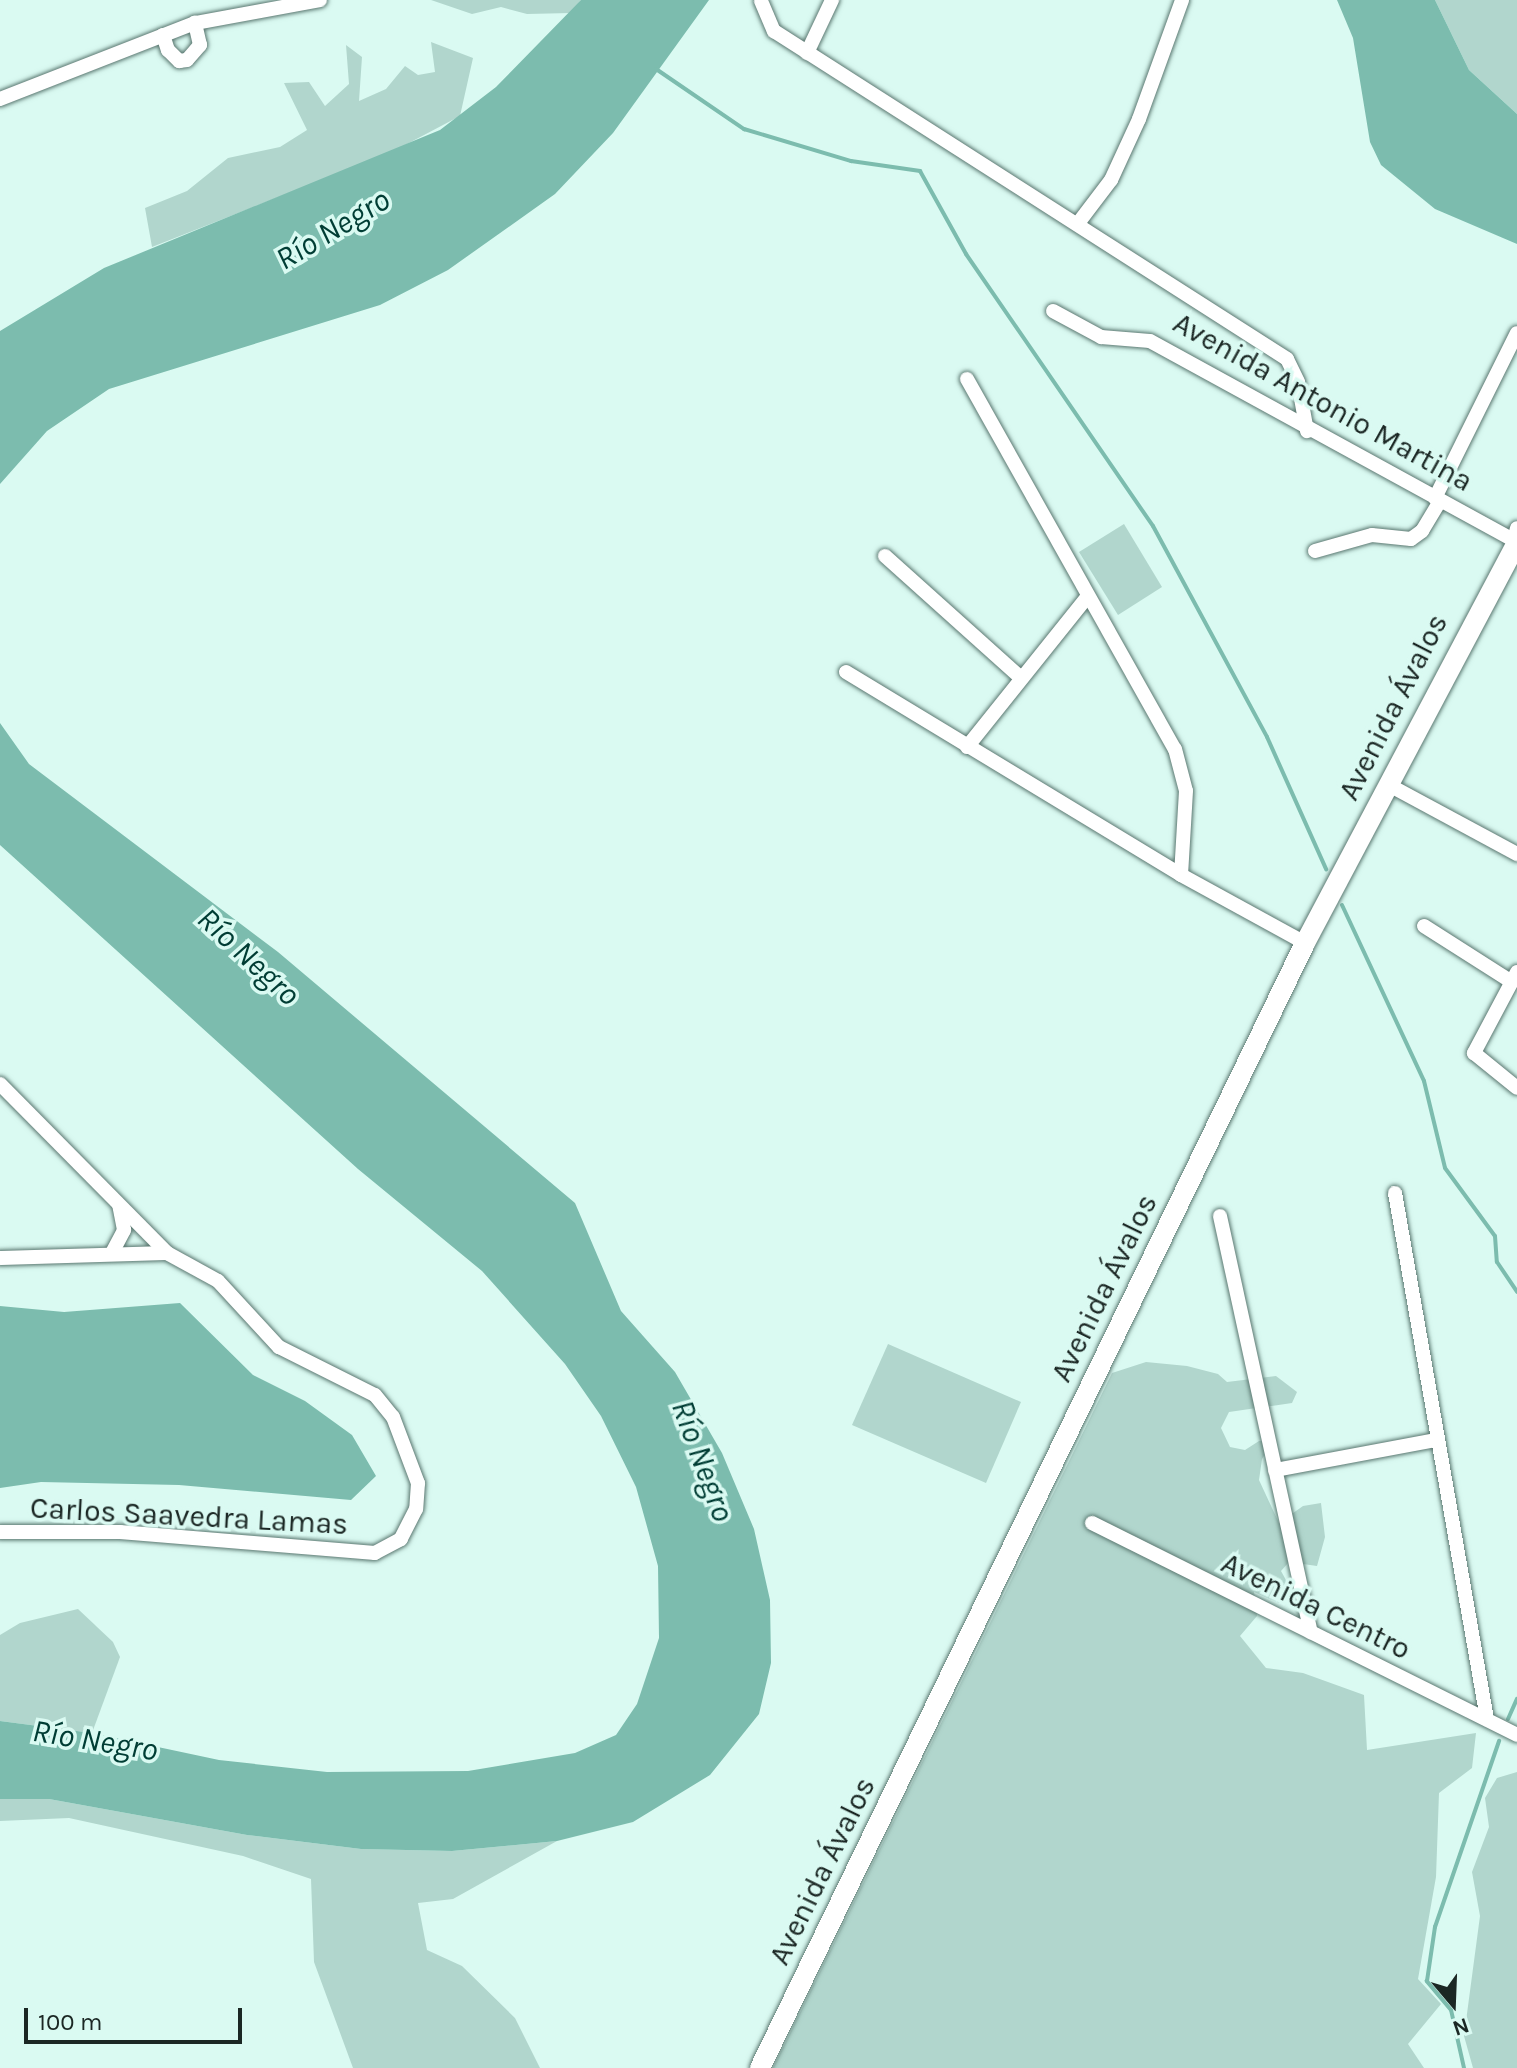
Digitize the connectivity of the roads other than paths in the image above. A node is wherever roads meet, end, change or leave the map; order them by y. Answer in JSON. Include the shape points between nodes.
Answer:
{"nodes":[{"id":1,"x":320,"y":0,"type":"edge"},
{"id":2,"x":832,"y":0,"type":"edge"},
{"id":3,"x":761,"y":1,"type":"edge"},
{"id":4,"x":1180,"y":1,"type":"edge"},
{"id":5,"x":195,"y":23,"type":"junction"},
{"id":6,"x":163,"y":35,"type":"junction"},
{"id":7,"x":807,"y":53,"type":"junction"},
{"id":8,"x":0,"y":99,"type":"edge"},
{"id":9,"x":1079,"y":222,"type":"junction"},
{"id":10,"x":1053,"y":311,"type":"dead end"},
{"id":11,"x":1517,"y":333,"type":"edge"},
{"id":12,"x":967,"y":379,"type":"dead end"},
{"id":13,"x":1307,"y":431,"type":"junction"},
{"id":14,"x":1438,"y":500,"type":"junction"},
{"id":15,"x":1516,"y":536,"type":"edge"},
{"id":16,"x":1315,"y":551,"type":"dead end"},
{"id":17,"x":885,"y":556,"type":"dead end"},
{"id":18,"x":1088,"y":596,"type":"junction"},
{"id":19,"x":846,"y":672,"type":"dead end"},
{"id":20,"x":1020,"y":677,"type":"junction"},
{"id":21,"x":967,"y":747,"type":"junction"},
{"id":22,"x":1387,"y":784,"type":"junction"},
{"id":23,"x":1517,"y":854,"type":"edge"},
{"id":24,"x":1181,"y":875,"type":"junction"},
{"id":25,"x":1424,"y":926,"type":"dead end"},
{"id":26,"x":1305,"y":943,"type":"junction"},
{"id":27,"x":1514,"y":977,"type":"edge"},
{"id":28,"x":0,"y":1084,"type":"edge"},
{"id":29,"x":1517,"y":1088,"type":"edge"},
{"id":30,"x":1395,"y":1193,"type":"dead end"},
{"id":31,"x":119,"y":1204,"type":"junction"},
{"id":32,"x":1220,"y":1216,"type":"dead end"},
{"id":33,"x":113,"y":1251,"type":"junction"},
{"id":34,"x":167,"y":1253,"type":"junction"},
{"id":35,"x":0,"y":1258,"type":"edge"},
{"id":36,"x":1436,"y":1440,"type":"junction"},
{"id":37,"x":1275,"y":1470,"type":"junction"},
{"id":38,"x":1092,"y":1523,"type":"dead end"},
{"id":39,"x":0,"y":1532,"type":"edge"},
{"id":40,"x":1311,"y":1632,"type":"junction"},
{"id":41,"x":1487,"y":1719,"type":"junction"},
{"id":42,"x":1517,"y":1735,"type":"edge"},
{"id":43,"x":760,"y":2068,"type":"edge"}],
"edges":[{"from":1,"to":5,"type":"street"},
{"from":2,"to":7,"type":"street"},
{"from":3,"to":7,"type":"street","via":[[774,31]]},
{"from":4,"to":9,"type":"street","via":[[1128,144],[1111,180]]},
{"from":5,"to":6,"type":"street"},
{"from":5,"to":6,"type":"street","via":[[200,45],[187,60],[179,61],[168,50]]},
{"from":6,"to":8,"type":"street"},
{"from":7,"to":9,"type":"street","via":[[995,176]]},
{"from":9,"to":13,"type":"street","via":[[1128,261],[1287,359],[1298,382]]},
{"from":10,"to":13,"type":"street","name":"Avenida Antonio Martina","via":[[1101,337],[1150,341]]},
{"from":11,"to":14,"type":"street"},
{"from":12,"to":18,"type":"street"},
{"from":13,"to":14,"type":"street","name":"Avenida Antonio Martina"},
{"from":14,"to":15,"type":"street","name":"Avenida Antonio Martina"},
{"from":14,"to":16,"type":"street","via":[[1422,531],[1411,539],[1372,535]]},
{"from":15,"to":22,"type":"street","name":"Avenida Ávalos"},
{"from":17,"to":20,"type":"street"},
{"from":18,"to":20,"type":"street"},
{"from":18,"to":24,"type":"street","via":[[1175,749],[1186,791]]},
{"from":19,"to":21,"type":"street"},
{"from":20,"to":21,"type":"street"},
{"from":21,"to":24,"type":"street"},
{"from":22,"to":23,"type":"street"},
{"from":22,"to":26,"type":"street","name":"Avenida Ávalos"},
{"from":24,"to":26,"type":"street"},
{"from":25,"to":27,"type":"street"},
{"from":26,"to":43,"type":"street","name":"Avenida Ávalos"},
{"from":27,"to":29,"type":"street","via":[[1474,1053]]},
{"from":28,"to":31,"type":"street"},
{"from":30,"to":36,"type":"street"},
{"from":31,"to":33,"type":"street","via":[[124,1230]]},
{"from":31,"to":34,"type":"street"},
{"from":32,"to":37,"type":"street"},
{"from":33,"to":34,"type":"street"},
{"from":33,"to":35,"type":"street"},
{"from":34,"to":39,"type":"street","name":"Carlos Saavedra Lamas","via":[[218,1281],[279,1347],[375,1395],[393,1417],[418,1483],[416,1509],[401,1539],[375,1553],[120,1532]]},
{"from":36,"to":37,"type":"street"},
{"from":36,"to":41,"type":"street"},
{"from":37,"to":40,"type":"street"},
{"from":38,"to":40,"type":"street","name":"Avenida Centro"},
{"from":40,"to":41,"type":"street","name":"Avenida Centro"},
{"from":41,"to":42,"type":"street","name":"Avenida Centro"}]}
